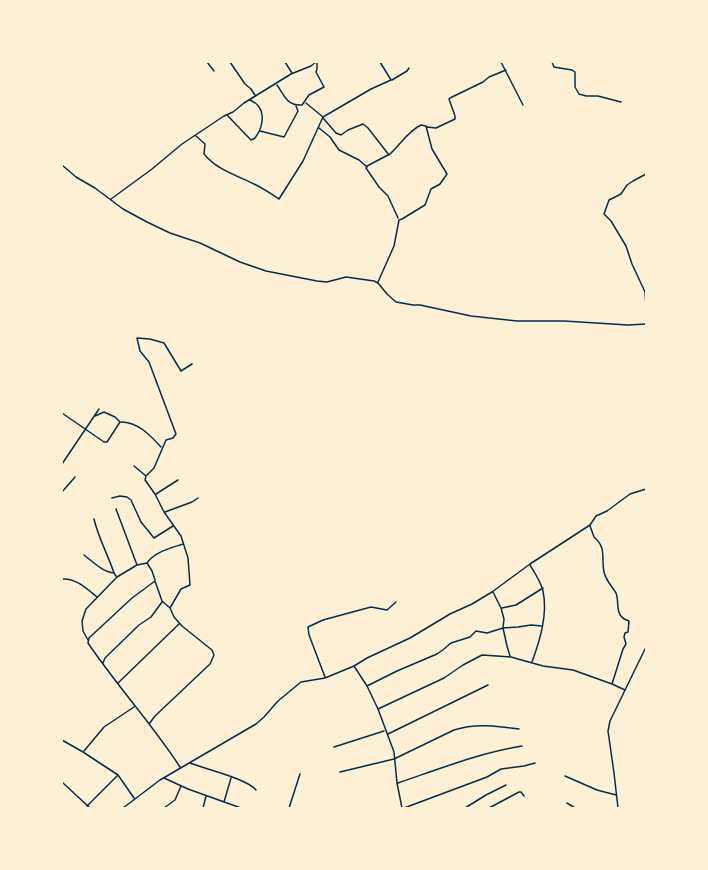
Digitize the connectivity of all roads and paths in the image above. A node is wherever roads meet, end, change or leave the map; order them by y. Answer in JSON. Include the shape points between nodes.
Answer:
{"nodes":[{"id":1,"x":207,"y":62,"type":"edge"},
{"id":2,"x":230,"y":62,"type":"edge"},
{"id":3,"x":285,"y":62,"type":"edge"},
{"id":4,"x":316,"y":62,"type":"edge"},
{"id":5,"x":380,"y":62,"type":"edge"},
{"id":6,"x":501,"y":62,"type":"edge"},
{"id":7,"x":552,"y":62,"type":"edge"},
{"id":8,"x":409,"y":68,"type":"dead end"},
{"id":9,"x":506,"y":70,"type":"junction"},
{"id":10,"x":214,"y":71,"type":"dead end"},
{"id":11,"x":292,"y":74,"type":"junction"},
{"id":12,"x":392,"y":80,"type":"junction"},
{"id":13,"x":276,"y":83,"type":"junction"},
{"id":14,"x":255,"y":96,"type":"junction"},
{"id":15,"x":249,"y":99,"type":"junction"},
{"id":16,"x":305,"y":102,"type":"junction"},
{"id":17,"x":621,"y":102,"type":"dead end"},
{"id":18,"x":296,"y":105,"type":"junction"},
{"id":19,"x":523,"y":105,"type":"dead end"},
{"id":20,"x":226,"y":115,"type":"junction"},
{"id":21,"x":323,"y":118,"type":"junction"},
{"id":22,"x":318,"y":127,"type":"junction"},
{"id":23,"x":426,"y":127,"type":"junction"},
{"id":24,"x":260,"y":131,"type":"junction"},
{"id":25,"x":196,"y":136,"type":"junction"},
{"id":26,"x":389,"y":155,"type":"junction"},
{"id":27,"x":62,"y":165,"type":"edge"},
{"id":28,"x":367,"y":167,"type":"junction"},
{"id":29,"x":646,"y":174,"type":"edge"},
{"id":30,"x":110,"y":200,"type":"junction"},
{"id":31,"x":399,"y":220,"type":"junction"},
{"id":32,"x":377,"y":283,"type":"junction"},
{"id":33,"x":646,"y":306,"type":"edge"},
{"id":34,"x":646,"y":324,"type":"edge"},
{"id":35,"x":192,"y":364,"type":"dead end"},
{"id":36,"x":99,"y":409,"type":"dead end"},
{"id":37,"x":62,"y":412,"type":"edge"},
{"id":38,"x":95,"y":416,"type":"junction"},
{"id":39,"x":120,"y":422,"type":"junction"},
{"id":40,"x":86,"y":429,"type":"junction"},
{"id":41,"x":162,"y":448,"type":"junction"},
{"id":42,"x":62,"y":464,"type":"edge"},
{"id":43,"x":134,"y":466,"type":"dead end"},
{"id":44,"x":146,"y":476,"type":"junction"},
{"id":45,"x":75,"y":477,"type":"dead end"},
{"id":46,"x":178,"y":480,"type":"dead end"},
{"id":47,"x":646,"y":489,"type":"edge"},
{"id":48,"x":62,"y":492,"type":"edge"},
{"id":49,"x":156,"y":494,"type":"junction"},
{"id":50,"x":112,"y":498,"type":"dead end"},
{"id":51,"x":198,"y":498,"type":"dead end"},
{"id":52,"x":116,"y":509,"type":"dead end"},
{"id":53,"x":164,"y":512,"type":"junction"},
{"id":54,"x":94,"y":519,"type":"dead end"},
{"id":55,"x":590,"y":525,"type":"junction"},
{"id":56,"x":174,"y":526,"type":"junction"},
{"id":57,"x":183,"y":544,"type":"junction"},
{"id":58,"x":84,"y":555,"type":"dead end"},
{"id":59,"x":147,"y":563,"type":"junction"},
{"id":60,"x":530,"y":564,"type":"junction"},
{"id":61,"x":137,"y":566,"type":"junction"},
{"id":62,"x":114,"y":573,"type":"junction"},
{"id":63,"x":117,"y":576,"type":"junction"},
{"id":64,"x":62,"y":579,"type":"edge"},
{"id":65,"x":155,"y":581,"type":"junction"},
{"id":66,"x":543,"y":588,"type":"junction"},
{"id":67,"x":492,"y":592,"type":"junction"},
{"id":68,"x":98,"y":597,"type":"junction"},
{"id":69,"x":162,"y":601,"type":"junction"},
{"id":70,"x":396,"y":602,"type":"dead end"},
{"id":71,"x":170,"y":608,"type":"junction"},
{"id":72,"x":501,"y":608,"type":"junction"},
{"id":73,"x":179,"y":623,"type":"junction"},
{"id":74,"x":542,"y":626,"type":"junction"},
{"id":75,"x":503,"y":628,"type":"junction"},
{"id":76,"x":88,"y":641,"type":"junction"},
{"id":77,"x":646,"y":647,"type":"edge"},
{"id":78,"x":510,"y":657,"type":"junction"},
{"id":79,"x":532,"y":662,"type":"junction"},
{"id":80,"x":102,"y":663,"type":"junction"},
{"id":81,"x":354,"y":666,"type":"junction"},
{"id":82,"x":325,"y":678,"type":"junction"},
{"id":83,"x":117,"y":684,"type":"junction"},
{"id":84,"x":488,"y":684,"type":"dead end"},
{"id":85,"x":612,"y":684,"type":"junction"},
{"id":86,"x":368,"y":686,"type":"junction"},
{"id":87,"x":625,"y":690,"type":"junction"},
{"id":88,"x":135,"y":706,"type":"junction"},
{"id":89,"x":378,"y":709,"type":"junction"},
{"id":90,"x":149,"y":724,"type":"junction"},
{"id":91,"x":519,"y":729,"type":"dead end"},
{"id":92,"x":386,"y":730,"type":"junction"},
{"id":93,"x":388,"y":735,"type":"junction"},
{"id":94,"x":62,"y":740,"type":"edge"},
{"id":95,"x":522,"y":746,"type":"dead end"},
{"id":96,"x":334,"y":747,"type":"dead end"},
{"id":97,"x":83,"y":752,"type":"junction"},
{"id":98,"x":394,"y":759,"type":"junction"},
{"id":99,"x":189,"y":762,"type":"junction"},
{"id":100,"x":536,"y":763,"type":"dead end"},
{"id":101,"x":181,"y":768,"type":"junction"},
{"id":102,"x":340,"y":771,"type":"dead end"},
{"id":103,"x":300,"y":774,"type":"dead end"},
{"id":104,"x":118,"y":775,"type":"junction"},
{"id":105,"x":565,"y":776,"type":"dead end"},
{"id":106,"x":163,"y":778,"type":"junction"},
{"id":107,"x":232,"y":778,"type":"junction"},
{"id":108,"x":62,"y":782,"type":"edge"},
{"id":109,"x":397,"y":783,"type":"junction"},
{"id":110,"x":506,"y":785,"type":"dead end"},
{"id":111,"x":181,"y":786,"type":"junction"},
{"id":112,"x":256,"y":790,"type":"dead end"},
{"id":113,"x":524,"y":795,"type":"dead end"},
{"id":114,"x":616,"y":795,"type":"junction"},
{"id":115,"x":206,"y":796,"type":"junction"},
{"id":116,"x":134,"y":798,"type":"junction"},
{"id":117,"x":224,"y":802,"type":"junction"},
{"id":118,"x":567,"y":803,"type":"dead end"},
{"id":119,"x":87,"y":806,"type":"junction"},
{"id":120,"x":90,"y":808,"type":"edge"},
{"id":121,"x":123,"y":808,"type":"edge"},
{"id":122,"x":164,"y":808,"type":"edge"},
{"id":123,"x":203,"y":808,"type":"edge"},
{"id":124,"x":241,"y":808,"type":"edge"},
{"id":125,"x":289,"y":808,"type":"edge"},
{"id":126,"x":403,"y":808,"type":"edge"},
{"id":127,"x":465,"y":808,"type":"edge"},
{"id":128,"x":489,"y":808,"type":"edge"},
{"id":129,"x":575,"y":808,"type":"edge"},
{"id":130,"x":618,"y":808,"type":"edge"}],
"edges":[{"from":1,"to":10,"type":"street"},
{"from":2,"to":14,"type":"street"},
{"from":3,"to":11,"type":"street"},
{"from":4,"to":11,"type":"street"},
{"from":4,"to":16,"type":"street","via":[[316,72],[324,87],[309,95]]},
{"from":5,"to":12,"type":"street"},
{"from":6,"to":9,"type":"street"},
{"from":7,"to":17,"type":"street","via":[[554,67],[575,72],[579,94]]},
{"from":8,"to":12,"type":"street"},
{"from":9,"to":19,"type":"street"},
{"from":9,"to":23,"type":"street","via":[[450,98],[455,119],[436,128]]},
{"from":11,"to":13,"type":"street"},
{"from":12,"to":21,"type":"street"},
{"from":13,"to":14,"type":"street"},
{"from":13,"to":18,"type":"street","via":[[289,102]]},
{"from":14,"to":15,"type":"street"},
{"from":15,"to":20,"type":"street"},
{"from":15,"to":24,"type":"street","via":[[262,112]]},
{"from":16,"to":18,"type":"street"},
{"from":16,"to":21,"type":"street"},
{"from":18,"to":24,"type":"street","via":[[298,111],[284,137]]},
{"from":20,"to":24,"type":"street","via":[[251,140]]},
{"from":20,"to":25,"type":"street"},
{"from":21,"to":22,"type":"street"},
{"from":21,"to":26,"type":"street","via":[[340,135],[363,124]]},
{"from":22,"to":25,"type":"street","via":[[303,161],[279,199],[214,165],[204,154],[205,144]]},
{"from":22,"to":28,"type":"street","via":[[339,150]]},
{"from":23,"to":26,"type":"street","via":[[412,129]]},
{"from":23,"to":31,"type":"street","via":[[432,149],[447,174],[431,189],[425,205]]},
{"from":25,"to":30,"type":"street"},
{"from":26,"to":28,"type":"street"},
{"from":27,"to":30,"type":"street"},
{"from":28,"to":31,"type":"street"},
{"from":29,"to":33,"type":"street","via":[[609,200],[604,214],[626,246],[645,292]]},
{"from":30,"to":32,"type":"street","via":[[170,233],[266,271],[316,281],[346,277]]},
{"from":31,"to":32,"type":"street","via":[[394,246]]},
{"from":32,"to":34,"type":"street","via":[[396,302],[471,316]]},
{"from":35,"to":41,"type":"street","via":[[181,371],[164,343],[136,338],[176,434]]},
{"from":36,"to":38,"type":"street"},
{"from":37,"to":40,"type":"street"},
{"from":38,"to":39,"type":"street","via":[[104,412]]},
{"from":38,"to":40,"type":"street"},
{"from":39,"to":40,"type":"street","via":[[107,442]]},
{"from":39,"to":41,"type":"street","via":[[136,425]]},
{"from":40,"to":42,"type":"street"},
{"from":41,"to":44,"type":"street"},
{"from":43,"to":44,"type":"street"},
{"from":44,"to":49,"type":"street"},
{"from":45,"to":48,"type":"street"},
{"from":46,"to":49,"type":"street"},
{"from":47,"to":55,"type":"street","via":[[630,494],[596,516]]},
{"from":49,"to":53,"type":"street"},
{"from":50,"to":56,"type":"street","via":[[131,500],[154,538]]},
{"from":51,"to":53,"type":"street"},
{"from":52,"to":61,"type":"street"},
{"from":53,"to":56,"type":"street"},
{"from":54,"to":62,"type":"street"},
{"from":55,"to":60,"type":"street"},
{"from":55,"to":85,"type":"street","via":[[603,549],[604,573],[616,592],[621,617],[629,621],[626,644]]},
{"from":56,"to":57,"type":"street"},
{"from":57,"to":59,"type":"street"},
{"from":57,"to":71,"type":"street","via":[[190,585],[181,589]]},
{"from":58,"to":62,"type":"street"},
{"from":59,"to":61,"type":"street"},
{"from":59,"to":65,"type":"street"},
{"from":60,"to":66,"type":"street"},
{"from":60,"to":67,"type":"street"},
{"from":61,"to":63,"type":"street"},
{"from":62,"to":63,"type":"street"},
{"from":63,"to":68,"type":"street"},
{"from":64,"to":68,"type":"street","via":[[71,579]]},
{"from":65,"to":69,"type":"street"},
{"from":65,"to":76,"type":"street"},
{"from":66,"to":72,"type":"street","via":[[516,605]]},
{"from":66,"to":74,"type":"street"},
{"from":67,"to":72,"type":"street"},
{"from":67,"to":81,"type":"street"},
{"from":68,"to":76,"type":"street","via":[[86,609],[82,621]]},
{"from":69,"to":71,"type":"street"},
{"from":69,"to":80,"type":"street","via":[[151,617]]},
{"from":70,"to":82,"type":"street","via":[[387,610],[371,607],[308,627]]},
{"from":71,"to":73,"type":"street"},
{"from":72,"to":75,"type":"street"},
{"from":73,"to":83,"type":"street"},
{"from":73,"to":90,"type":"street","via":[[212,650],[213,658]]},
{"from":74,"to":75,"type":"street"},
{"from":74,"to":79,"type":"street"},
{"from":75,"to":78,"type":"street"},
{"from":75,"to":86,"type":"street","via":[[476,632]]},
{"from":76,"to":80,"type":"street"},
{"from":77,"to":87,"type":"street"},
{"from":78,"to":79,"type":"street"},
{"from":78,"to":89,"type":"street","via":[[482,656]]},
{"from":79,"to":85,"type":"street","via":[[573,670]]},
{"from":80,"to":83,"type":"street"},
{"from":81,"to":82,"type":"street"},
{"from":81,"to":86,"type":"street"},
{"from":82,"to":99,"type":"street","via":[[298,685],[256,724]]},
{"from":83,"to":88,"type":"street"},
{"from":84,"to":93,"type":"street"},
{"from":85,"to":87,"type":"street"},
{"from":86,"to":89,"type":"street"},
{"from":87,"to":114,"type":"street","via":[[608,731]]},
{"from":88,"to":90,"type":"street"},
{"from":88,"to":97,"type":"street","via":[[104,727]]},
{"from":89,"to":92,"type":"street"},
{"from":90,"to":101,"type":"street"},
{"from":91,"to":98,"type":"street","via":[[464,727]]},
{"from":92,"to":93,"type":"street"},
{"from":92,"to":96,"type":"street"},
{"from":93,"to":98,"type":"street"},
{"from":94,"to":97,"type":"street"},
{"from":95,"to":109,"type":"street","via":[[475,756]]},
{"from":97,"to":104,"type":"street"},
{"from":98,"to":102,"type":"street"},
{"from":98,"to":109,"type":"street"},
{"from":99,"to":101,"type":"street"},
{"from":99,"to":107,"type":"street"},
{"from":100,"to":126,"type":"street","via":[[501,769]]},
{"from":101,"to":106,"type":"street"},
{"from":103,"to":125,"type":"street"},
{"from":104,"to":116,"type":"street"},
{"from":104,"to":119,"type":"street"},
{"from":105,"to":114,"type":"street"},
{"from":106,"to":111,"type":"street"},
{"from":106,"to":116,"type":"street"},
{"from":107,"to":112,"type":"street"},
{"from":107,"to":117,"type":"street"},
{"from":108,"to":119,"type":"street"},
{"from":109,"to":126,"type":"street"},
{"from":110,"to":127,"type":"street"},
{"from":111,"to":115,"type":"street"},
{"from":111,"to":122,"type":"street","via":[[175,800]]},
{"from":113,"to":128,"type":"street","via":[[519,792]]},
{"from":114,"to":130,"type":"street"},
{"from":115,"to":117,"type":"street"},
{"from":115,"to":123,"type":"street"},
{"from":116,"to":121,"type":"street"},
{"from":117,"to":124,"type":"street"},
{"from":118,"to":129,"type":"street"},
{"from":119,"to":120,"type":"street"}]}
